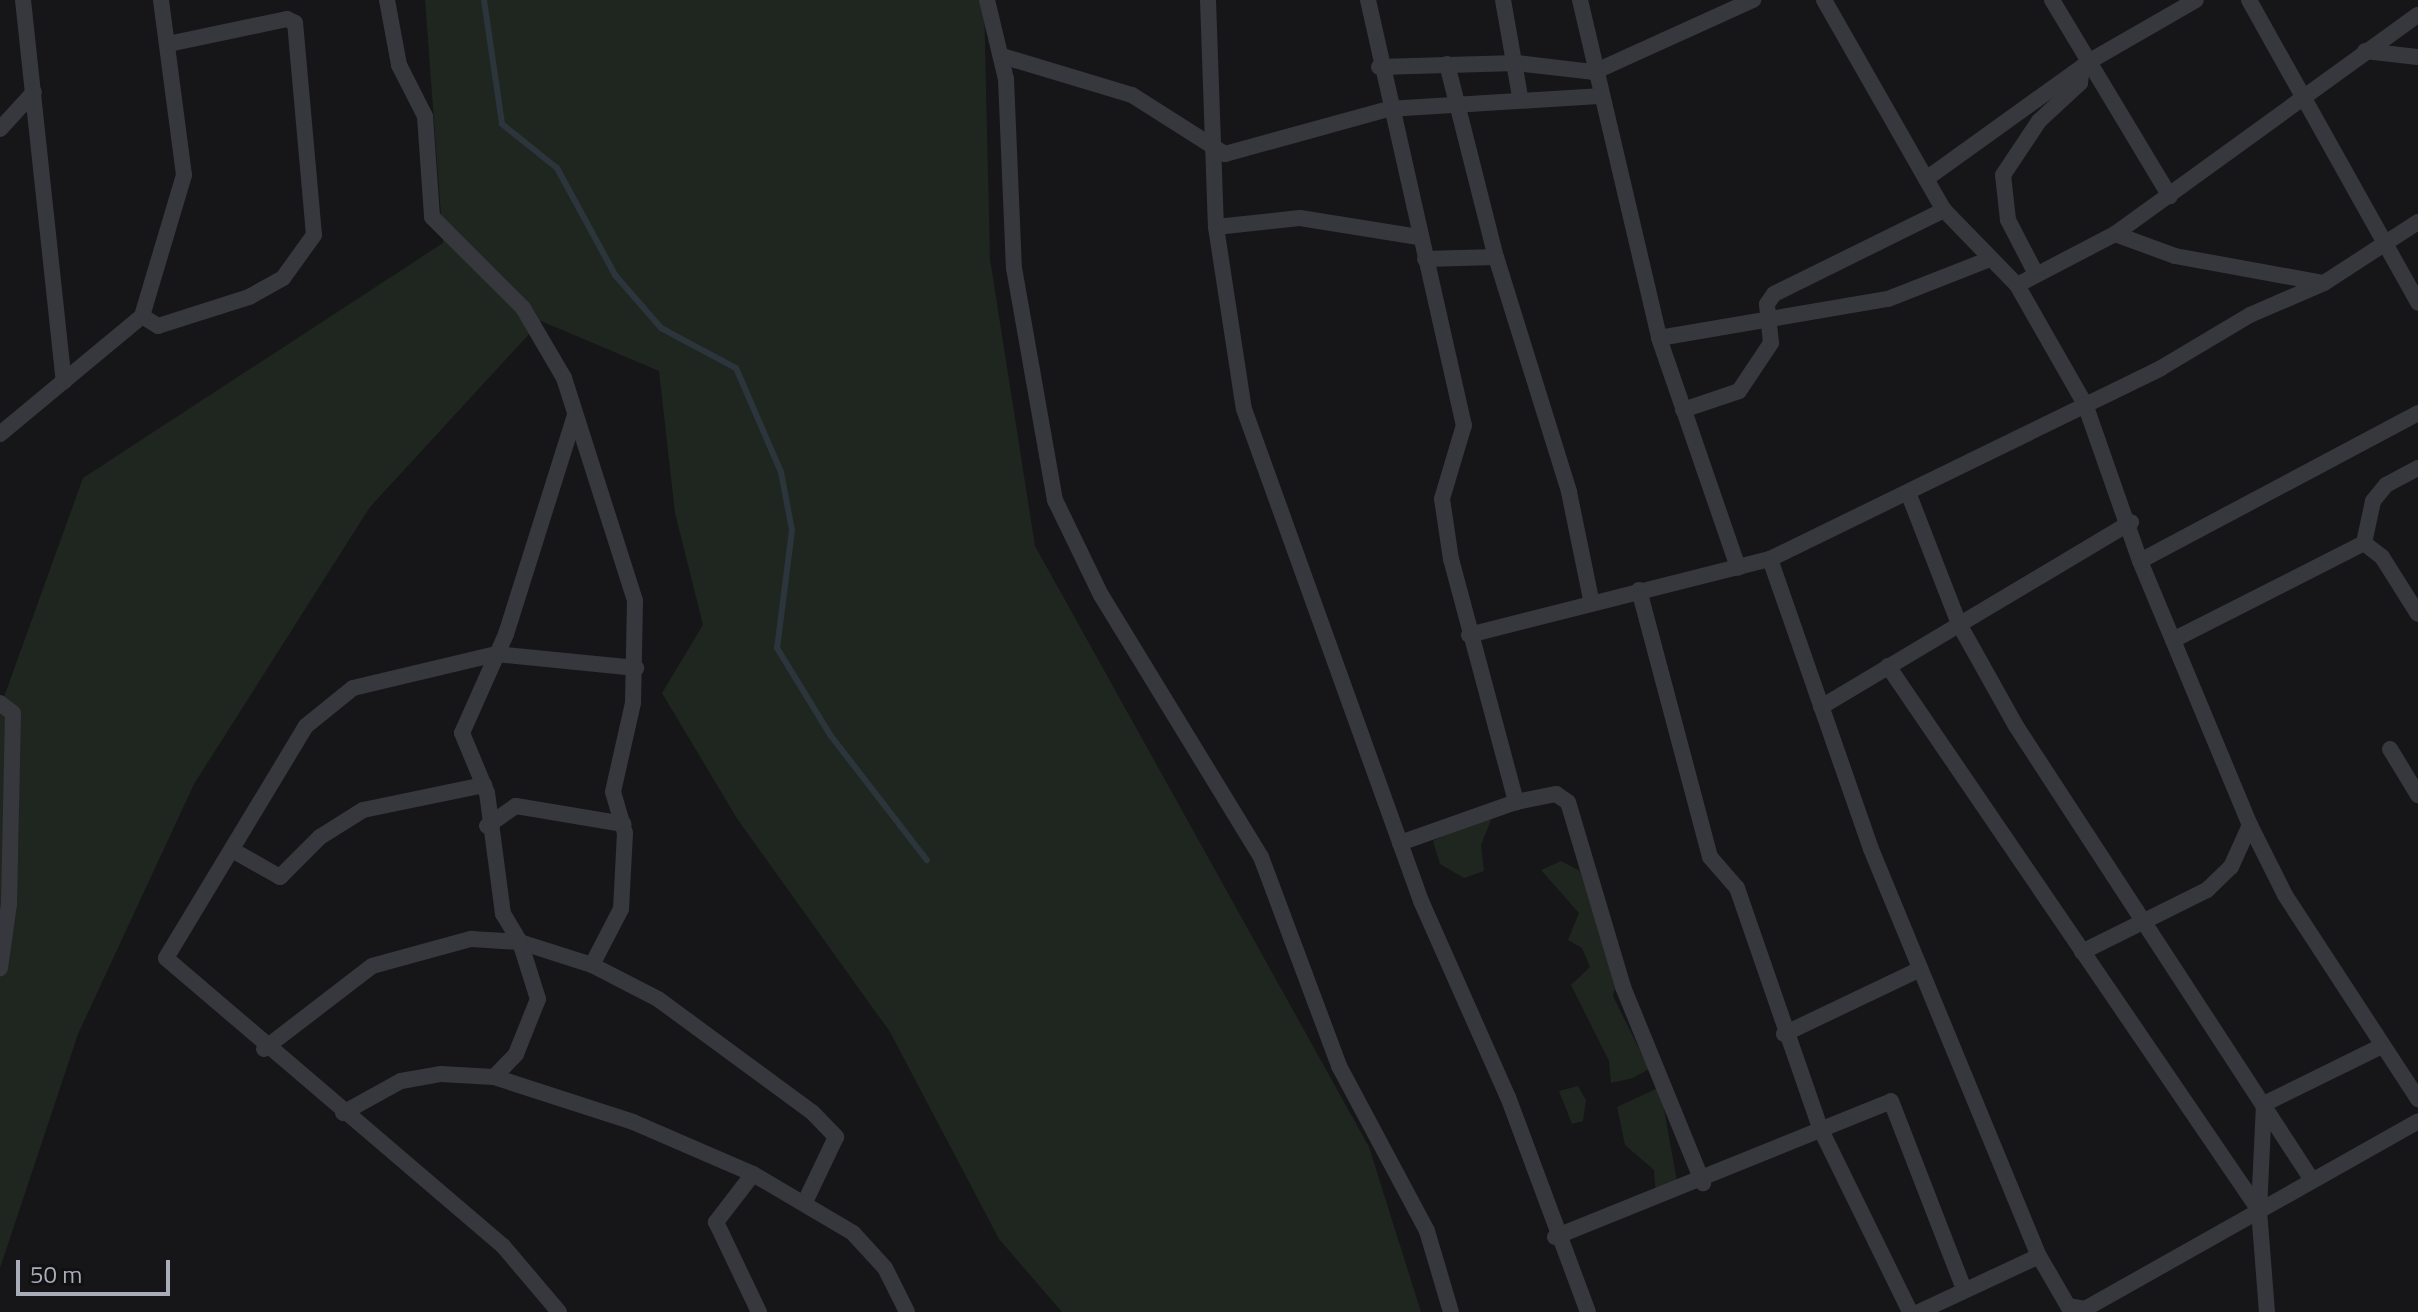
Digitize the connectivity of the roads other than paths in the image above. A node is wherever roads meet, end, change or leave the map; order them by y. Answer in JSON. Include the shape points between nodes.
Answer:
{"nodes":[{"id":1,"x":23,"y":0,"type":"edge"},
{"id":2,"x":161,"y":0,"type":"edge"},
{"id":3,"x":387,"y":0,"type":"edge"},
{"id":4,"x":987,"y":0,"type":"edge"},
{"id":5,"x":1208,"y":0,"type":"edge"},
{"id":6,"x":1368,"y":0,"type":"edge"},
{"id":7,"x":1503,"y":0,"type":"edge"},
{"id":8,"x":1580,"y":0,"type":"edge"},
{"id":9,"x":1753,"y":0,"type":"edge"},
{"id":10,"x":1824,"y":0,"type":"edge"},
{"id":11,"x":2052,"y":0,"type":"edge"},
{"id":12,"x":2196,"y":0,"type":"edge"},
{"id":13,"x":2249,"y":0,"type":"edge"},
{"id":14,"x":2418,"y":15,"type":"edge"},
{"id":15,"x":168,"y":44,"type":"junction"},
{"id":16,"x":2365,"y":51,"type":"junction"},
{"id":17,"x":1002,"y":56,"type":"junction"},
{"id":18,"x":2418,"y":57,"type":"edge"},
{"id":19,"x":1517,"y":63,"type":"junction"},
{"id":20,"x":1447,"y":64,"type":"junction"},
{"id":21,"x":2086,"y":64,"type":"junction"},
{"id":22,"x":1379,"y":67,"type":"junction"},
{"id":23,"x":1594,"y":72,"type":"junction"},
{"id":24,"x":34,"y":92,"type":"junction"},
{"id":25,"x":2300,"y":94,"type":"junction"},
{"id":26,"x":1520,"y":96,"type":"junction"},
{"id":27,"x":1599,"y":96,"type":"junction"},
{"id":28,"x":1455,"y":100,"type":"junction"},
{"id":29,"x":1388,"y":109,"type":"junction"},
{"id":30,"x":0,"y":129,"type":"edge"},
{"id":31,"x":1212,"y":146,"type":"junction"},
{"id":32,"x":1926,"y":179,"type":"junction"},
{"id":33,"x":2170,"y":196,"type":"junction"},
{"id":34,"x":1944,"y":210,"type":"junction"},
{"id":35,"x":2418,"y":222,"type":"edge"},
{"id":36,"x":1216,"y":227,"type":"junction"},
{"id":37,"x":2115,"y":234,"type":"junction"},
{"id":38,"x":1418,"y":237,"type":"junction"},
{"id":39,"x":2386,"y":245,"type":"junction"},
{"id":40,"x":1496,"y":257,"type":"junction"},
{"id":41,"x":1425,"y":259,"type":"junction"},
{"id":42,"x":1990,"y":259,"type":"junction"},
{"id":43,"x":2035,"y":272,"type":"junction"},
{"id":44,"x":2324,"y":283,"type":"junction"},
{"id":45,"x":2017,"y":285,"type":"junction"},
{"id":46,"x":2418,"y":303,"type":"edge"},
{"id":47,"x":142,"y":316,"type":"junction"},
{"id":48,"x":1768,"y":318,"type":"junction"},
{"id":49,"x":1659,"y":338,"type":"junction"},
{"id":50,"x":64,"y":382,"type":"junction"},
{"id":51,"x":2085,"y":404,"type":"junction"},
{"id":52,"x":1683,"y":410,"type":"junction"},
{"id":53,"x":576,"y":413,"type":"junction"},
{"id":54,"x":2418,"y":413,"type":"edge"},
{"id":55,"x":0,"y":434,"type":"edge"},
{"id":56,"x":2418,"y":468,"type":"edge"},
{"id":57,"x":1909,"y":495,"type":"junction"},
{"id":58,"x":2131,"y":522,"type":"junction"},
{"id":59,"x":2364,"y":543,"type":"junction"},
{"id":60,"x":1770,"y":559,"type":"junction"},
{"id":61,"x":2140,"y":561,"type":"junction"},
{"id":62,"x":1738,"y":568,"type":"junction"},
{"id":63,"x":1639,"y":590,"type":"junction"},
{"id":64,"x":1591,"y":599,"type":"junction"},
{"id":65,"x":2418,"y":614,"type":"edge"},
{"id":66,"x":1959,"y":624,"type":"junction"},
{"id":67,"x":1469,"y":635,"type":"junction"},
{"id":68,"x":2173,"y":640,"type":"junction"},
{"id":69,"x":496,"y":654,"type":"junction"},
{"id":70,"x":1888,"y":666,"type":"junction"},
{"id":71,"x":636,"y":668,"type":"junction"},
{"id":72,"x":0,"y":703,"type":"edge"},
{"id":73,"x":1821,"y":707,"type":"junction"},
{"id":74,"x":2390,"y":749,"type":"dead end"},
{"id":75,"x":484,"y":785,"type":"junction"},
{"id":76,"x":2418,"y":795,"type":"edge"},
{"id":77,"x":1516,"y":802,"type":"junction"},
{"id":78,"x":623,"y":824,"type":"junction"},
{"id":79,"x":2250,"y":825,"type":"junction"},
{"id":80,"x":487,"y":826,"type":"junction"},
{"id":81,"x":1400,"y":843,"type":"junction"},
{"id":82,"x":234,"y":851,"type":"junction"},
{"id":83,"x":2147,"y":919,"type":"junction"},
{"id":84,"x":520,"y":942,"type":"junction"},
{"id":85,"x":2082,"y":952,"type":"junction"},
{"id":86,"x":592,"y":965,"type":"junction"},
{"id":87,"x":0,"y":968,"type":"edge"},
{"id":88,"x":1920,"y":969,"type":"junction"},
{"id":89,"x":1784,"y":1034,"type":"junction"},
{"id":90,"x":2380,"y":1047,"type":"junction"},
{"id":91,"x":264,"y":1049,"type":"junction"},
{"id":92,"x":494,"y":1077,"type":"junction"},
{"id":93,"x":2418,"y":1099,"type":"edge"},
{"id":94,"x":2264,"y":1104,"type":"junction"},
{"id":95,"x":343,"y":1113,"type":"junction"},
{"id":96,"x":2418,"y":1121,"type":"edge"},
{"id":97,"x":1821,"y":1130,"type":"junction"},
{"id":98,"x":753,"y":1174,"type":"junction"},
{"id":99,"x":2312,"y":1180,"type":"junction"},
{"id":100,"x":1703,"y":1183,"type":"junction"},
{"id":101,"x":805,"y":1202,"type":"junction"},
{"id":102,"x":2259,"y":1210,"type":"junction"},
{"id":103,"x":1555,"y":1237,"type":"junction"},
{"id":104,"x":2039,"y":1256,"type":"junction"},
{"id":105,"x":1964,"y":1289,"type":"junction"},
{"id":106,"x":559,"y":1312,"type":"edge"},
{"id":107,"x":759,"y":1312,"type":"edge"},
{"id":108,"x":907,"y":1312,"type":"edge"},
{"id":109,"x":1451,"y":1312,"type":"edge"},
{"id":110,"x":1588,"y":1312,"type":"edge"},
{"id":111,"x":1910,"y":1312,"type":"edge"},
{"id":112,"x":1919,"y":1312,"type":"edge"},
{"id":113,"x":2267,"y":1312,"type":"edge"}],
"edges":[{"from":1,"to":24,"type":"street"},
{"from":2,"to":15,"type":"street"},
{"from":3,"to":53,"type":"street","via":[[399,65],[425,116],[432,217],[523,308],[564,378]]},
{"from":4,"to":17,"type":"street"},
{"from":5,"to":31,"type":"street"},
{"from":6,"to":22,"type":"street"},
{"from":7,"to":19,"type":"street"},
{"from":8,"to":23,"type":"street"},
{"from":9,"to":23,"type":"street"},
{"from":10,"to":32,"type":"street"},
{"from":11,"to":21,"type":"street"},
{"from":12,"to":21,"type":"street"},
{"from":13,"to":25,"type":"street"},
{"from":14,"to":16,"type":"street"},
{"from":15,"to":47,"type":"street","via":[[183,197]]},
{"from":15,"to":47,"type":"street","via":[[287,19],[295,23],[314,235],[283,278],[249,297],[158,326]]},
{"from":16,"to":18,"type":"street"},
{"from":16,"to":25,"type":"street"},
{"from":17,"to":31,"type":"street","via":[[1132,95]]},
{"from":17,"to":109,"type":"street","via":[[1014,268],[1055,500],[1101,595],[1261,857],[1339,1066],[1427,1231]]},
{"from":19,"to":20,"type":"street"},
{"from":19,"to":23,"type":"street"},
{"from":19,"to":26,"type":"street"},
{"from":20,"to":22,"type":"street"},
{"from":20,"to":28,"type":"street"},
{"from":21,"to":32,"type":"street"},
{"from":21,"to":33,"type":"street"},
{"from":21,"to":43,"type":"street","via":[[2080,83],[2039,121],[2003,175],[2008,220]]},
{"from":22,"to":29,"type":"street"},
{"from":23,"to":27,"type":"street"},
{"from":24,"to":30,"type":"street"},
{"from":24,"to":50,"type":"street"},
{"from":25,"to":33,"type":"street"},
{"from":25,"to":39,"type":"street"},
{"from":26,"to":27,"type":"street"},
{"from":26,"to":28,"type":"street"},
{"from":27,"to":49,"type":"street"},
{"from":28,"to":29,"type":"street"},
{"from":28,"to":40,"type":"street"},
{"from":29,"to":31,"type":"street","via":[[1240,154]]},
{"from":29,"to":38,"type":"street"},
{"from":31,"to":36,"type":"street"},
{"from":32,"to":34,"type":"street"},
{"from":33,"to":37,"type":"street"},
{"from":34,"to":42,"type":"street"},
{"from":34,"to":48,"type":"street","via":[[1774,294]]},
{"from":35,"to":39,"type":"street"},
{"from":36,"to":38,"type":"street","via":[[1300,218]]},
{"from":36,"to":81,"type":"street","via":[[1244,409]]},
{"from":37,"to":43,"type":"street"},
{"from":37,"to":44,"type":"street","via":[[2175,256]]},
{"from":38,"to":41,"type":"street"},
{"from":39,"to":44,"type":"street"},
{"from":39,"to":46,"type":"street"},
{"from":40,"to":41,"type":"street"},
{"from":40,"to":64,"type":"street","via":[[1569,492]]},
{"from":41,"to":67,"type":"street","via":[[1464,425],[1442,499]]},
{"from":42,"to":45,"type":"street"},
{"from":42,"to":48,"type":"street","via":[[1888,299]]},
{"from":43,"to":45,"type":"street"},
{"from":44,"to":51,"type":"street"},
{"from":45,"to":51,"type":"street"},
{"from":47,"to":50,"type":"street"},
{"from":48,"to":49,"type":"street"},
{"from":48,"to":52,"type":"street","via":[[1771,343],[1739,391]]},
{"from":49,"to":52,"type":"street"},
{"from":50,"to":55,"type":"street"},
{"from":51,"to":57,"type":"street"},
{"from":51,"to":58,"type":"street"},
{"from":52,"to":62,"type":"street"},
{"from":53,"to":69,"type":"street"},
{"from":53,"to":71,"type":"street","via":[[635,601]]},
{"from":54,"to":61,"type":"street"},
{"from":56,"to":59,"type":"street","via":[[2373,501]]},
{"from":57,"to":60,"type":"street"},
{"from":57,"to":66,"type":"street"},
{"from":58,"to":61,"type":"street"},
{"from":58,"to":66,"type":"street"},
{"from":59,"to":65,"type":"street","via":[[2382,557]]},
{"from":59,"to":68,"type":"street"},
{"from":60,"to":62,"type":"street"},
{"from":60,"to":73,"type":"street"},
{"from":61,"to":68,"type":"street"},
{"from":62,"to":63,"type":"street"},
{"from":63,"to":64,"type":"street"},
{"from":63,"to":89,"type":"street","via":[[1710,857],[1737,888]]},
{"from":64,"to":67,"type":"street"},
{"from":66,"to":70,"type":"street"},
{"from":66,"to":83,"type":"street","via":[[2016,726]]},
{"from":67,"to":77,"type":"street"},
{"from":68,"to":79,"type":"street"},
{"from":69,"to":71,"type":"street"},
{"from":69,"to":75,"type":"street","via":[[462,733]]},
{"from":69,"to":82,"type":"street","via":[[404,672],[327,704],[306,726]]},
{"from":70,"to":73,"type":"street"},
{"from":70,"to":85,"type":"street"},
{"from":71,"to":78,"type":"street","via":[[613,792]]},
{"from":72,"to":87,"type":"street","via":[[13,713],[9,904]]},
{"from":73,"to":88,"type":"street"},
{"from":74,"to":76,"type":"street"},
{"from":75,"to":80,"type":"street"},
{"from":75,"to":82,"type":"street","via":[[363,810],[280,877]]},
{"from":77,"to":81,"type":"street"},
{"from":77,"to":100,"type":"street","via":[[1556,794],[1568,802],[1623,987]]},
{"from":78,"to":80,"type":"street","via":[[516,806]]},
{"from":78,"to":86,"type":"street","via":[[621,909]]},
{"from":79,"to":83,"type":"street","via":[[2221,879]]},
{"from":79,"to":90,"type":"street"},
{"from":80,"to":84,"type":"street","via":[[499,856],[503,914]]},
{"from":81,"to":103,"type":"street","via":[[1508,1097]]},
{"from":82,"to":91,"type":"street","via":[[166,958]]},
{"from":83,"to":85,"type":"street"},
{"from":83,"to":94,"type":"street"},
{"from":84,"to":86,"type":"street"},
{"from":84,"to":91,"type":"street","via":[[471,939],[372,966]]},
{"from":84,"to":92,"type":"street","via":[[537,1015]]},
{"from":85,"to":102,"type":"street"},
{"from":86,"to":101,"type":"street","via":[[727,1046],[833,1132]]},
{"from":88,"to":89,"type":"street"},
{"from":88,"to":104,"type":"street"},
{"from":89,"to":97,"type":"street"},
{"from":90,"to":93,"type":"street"},
{"from":90,"to":94,"type":"street"},
{"from":91,"to":95,"type":"street"},
{"from":92,"to":95,"type":"street","via":[[441,1074],[401,1081]]},
{"from":92,"to":98,"type":"street","via":[[648,1127]]},
{"from":94,"to":99,"type":"street"},
{"from":94,"to":102,"type":"street"},
{"from":95,"to":106,"type":"street","via":[[503,1246]]},
{"from":96,"to":99,"type":"street"},
{"from":97,"to":100,"type":"street"},
{"from":97,"to":105,"type":"street","via":[[1880,1103],[1894,1104]]},
{"from":97,"to":111,"type":"street"},
{"from":98,"to":101,"type":"street"},
{"from":98,"to":107,"type":"street","via":[[716,1222]]},
{"from":99,"to":102,"type":"street"},
{"from":100,"to":103,"type":"street"},
{"from":101,"to":108,"type":"street","via":[[870,1249]]},
{"from":102,"to":104,"type":"street","via":[[2085,1309],[2068,1306]]},
{"from":102,"to":113,"type":"street"},
{"from":103,"to":110,"type":"street"},
{"from":104,"to":105,"type":"street"},
{"from":105,"to":112,"type":"street"}]}
